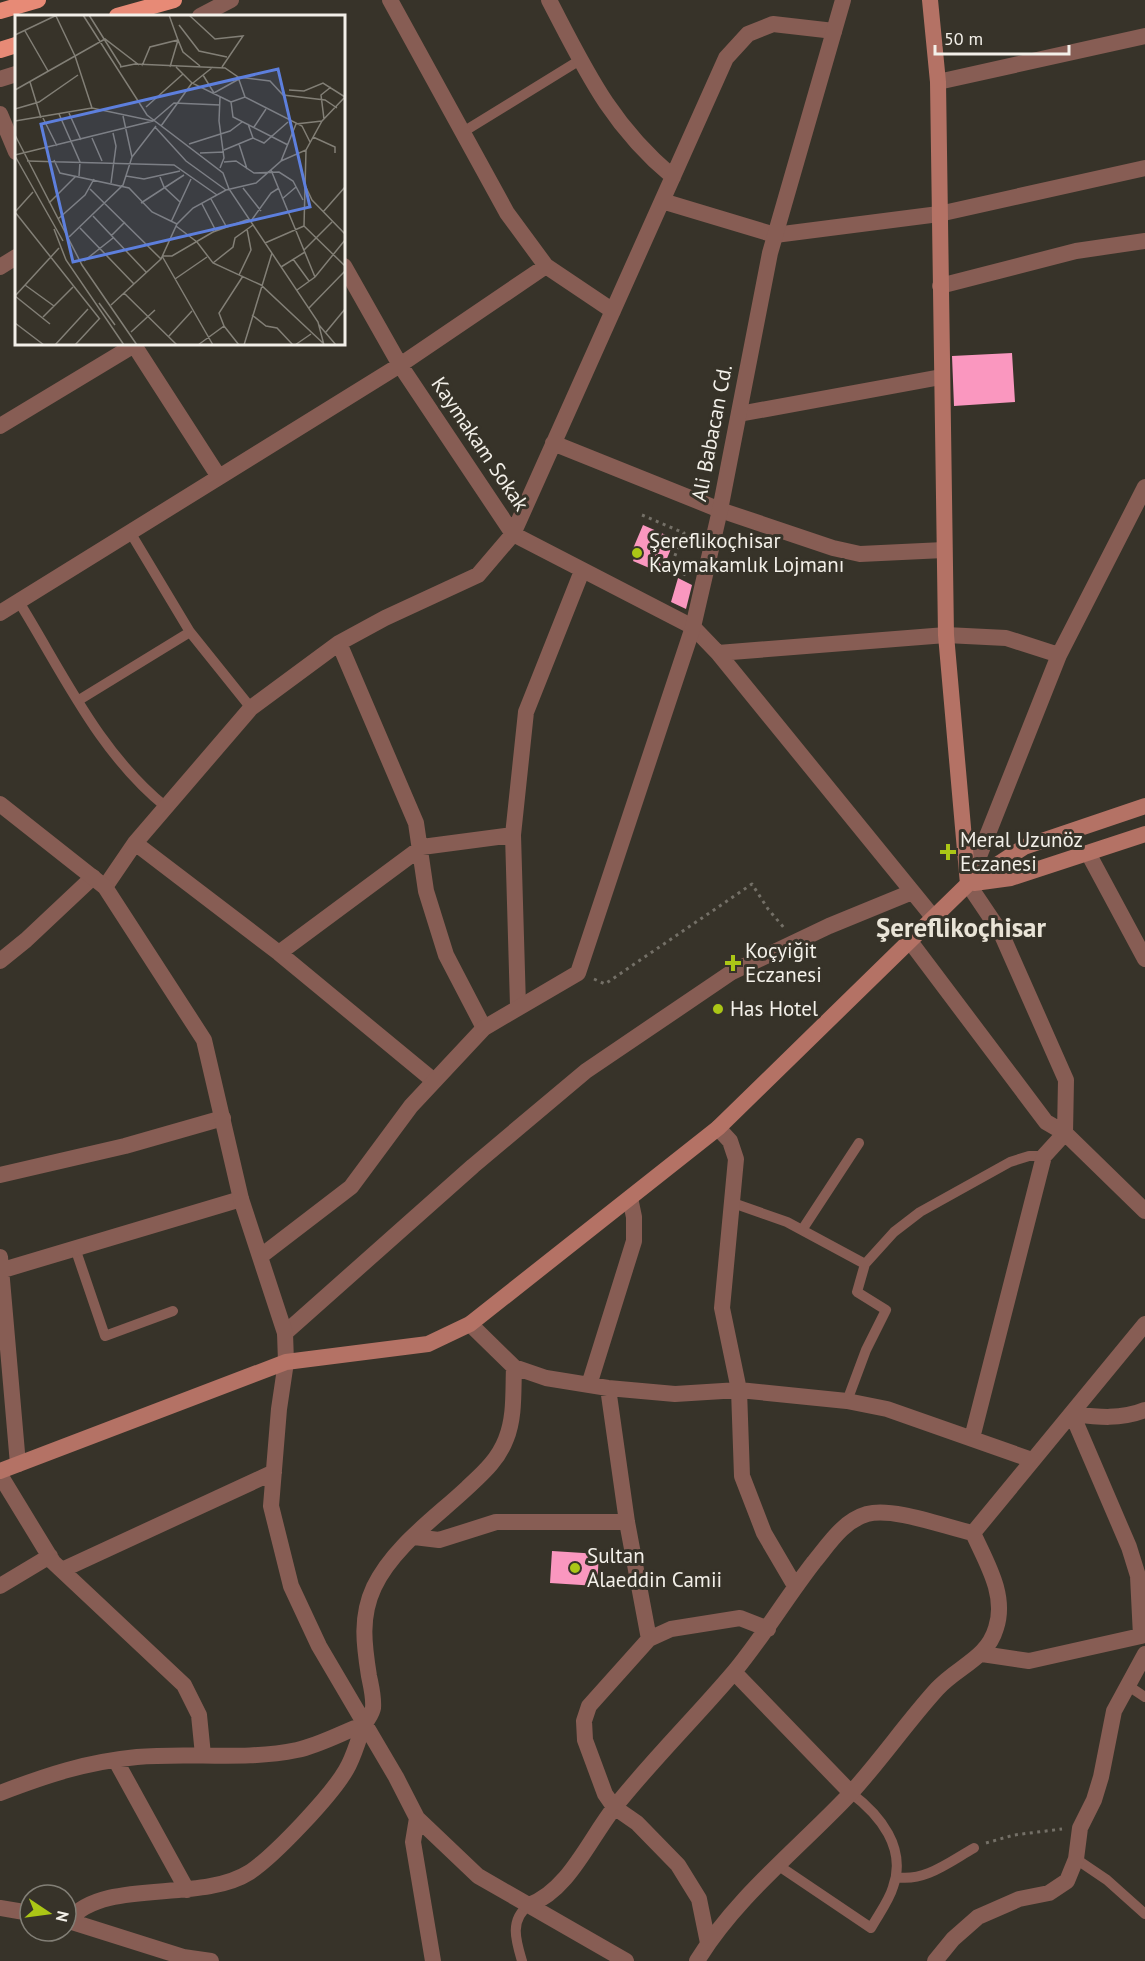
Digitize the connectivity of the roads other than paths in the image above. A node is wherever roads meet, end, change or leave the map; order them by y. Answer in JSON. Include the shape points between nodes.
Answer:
{"nodes":[{"id":1,"x":38,"y":0,"type":"edge"},
{"id":2,"x":174,"y":0,"type":"edge"},
{"id":3,"x":231,"y":0,"type":"edge"},
{"id":4,"x":390,"y":0,"type":"edge"},
{"id":5,"x":549,"y":0,"type":"edge"},
{"id":6,"x":843,"y":0,"type":"edge"},
{"id":7,"x":930,"y":0,"type":"edge"},
{"id":8,"x":0,"y":11,"type":"edge"},
{"id":9,"x":121,"y":15,"type":"edge"},
{"id":10,"x":203,"y":15,"type":"edge"},
{"id":11,"x":834,"y":31,"type":"junction"},
{"id":12,"x":1145,"y":36,"type":"edge"},
{"id":13,"x":15,"y":45,"type":"edge"},
{"id":14,"x":0,"y":50,"type":"edge"},
{"id":15,"x":580,"y":60,"type":"junction"},
{"id":16,"x":15,"y":74,"type":"edge"},
{"id":17,"x":0,"y":79,"type":"edge"},
{"id":18,"x":938,"y":82,"type":"junction"},
{"id":19,"x":0,"y":114,"type":"edge"},
{"id":20,"x":463,"y":132,"type":"junction"},
{"id":21,"x":15,"y":150,"type":"edge"},
{"id":22,"x":1145,"y":168,"type":"edge"},
{"id":23,"x":673,"y":177,"type":"junction"},
{"id":24,"x":662,"y":201,"type":"junction"},
{"id":25,"x":939,"y":214,"type":"junction"},
{"id":26,"x":775,"y":235,"type":"junction"},
{"id":27,"x":1145,"y":241,"type":"edge"},
{"id":28,"x":15,"y":258,"type":"edge"},
{"id":29,"x":546,"y":266,"type":"junction"},
{"id":30,"x":0,"y":267,"type":"edge"},
{"id":31,"x":345,"y":268,"type":"edge"},
{"id":32,"x":940,"y":286,"type":"junction"},
{"id":33,"x":613,"y":311,"type":"junction"},
{"id":34,"x":131,"y":345,"type":"edge"},
{"id":35,"x":136,"y":345,"type":"edge"},
{"id":36,"x":114,"y":349,"type":"edge"},
{"id":37,"x":400,"y":365,"type":"junction"},
{"id":38,"x":941,"y":377,"type":"junction"},
{"id":39,"x":739,"y":414,"type":"junction"},
{"id":40,"x":0,"y":426,"type":"edge"},
{"id":41,"x":554,"y":443,"type":"junction"},
{"id":42,"x":219,"y":477,"type":"junction"},
{"id":43,"x":1145,"y":487,"type":"edge"},
{"id":44,"x":720,"y":510,"type":"junction"},
{"id":45,"x":130,"y":532,"type":"junction"},
{"id":46,"x":513,"y":534,"type":"junction"},
{"id":47,"x":944,"y":550,"type":"junction"},
{"id":48,"x":582,"y":571,"type":"junction"},
{"id":49,"x":19,"y":602,"type":"junction"},
{"id":50,"x":0,"y":613,"type":"edge"},
{"id":51,"x":693,"y":627,"type":"junction"},
{"id":52,"x":190,"y":632,"type":"junction"},
{"id":53,"x":946,"y":634,"type":"junction"},
{"id":54,"x":339,"y":643,"type":"junction"},
{"id":55,"x":718,"y":653,"type":"junction"},
{"id":56,"x":1059,"y":655,"type":"junction"},
{"id":57,"x":80,"y":700,"type":"junction"},
{"id":58,"x":251,"y":708,"type":"junction"},
{"id":59,"x":0,"y":804,"type":"edge"},
{"id":60,"x":1145,"y":806,"type":"edge"},
{"id":61,"x":166,"y":807,"type":"junction"},
{"id":62,"x":1145,"y":834,"type":"edge"},
{"id":63,"x":513,"y":835,"type":"junction"},
{"id":64,"x":135,"y":843,"type":"junction"},
{"id":65,"x":422,"y":847,"type":"junction"},
{"id":66,"x":1088,"y":853,"type":"junction"},
{"id":67,"x":99,"y":882,"type":"junction"},
{"id":68,"x":968,"y":884,"type":"junction"},
{"id":69,"x":912,"y":892,"type":"junction"},
{"id":70,"x":933,"y":917,"type":"junction"},
{"id":71,"x":909,"y":940,"type":"junction"},
{"id":72,"x":279,"y":953,"type":"junction"},
{"id":73,"x":1145,"y":959,"type":"edge"},
{"id":74,"x":0,"y":961,"type":"edge"},
{"id":75,"x":518,"y":1006,"type":"junction"},
{"id":76,"x":484,"y":1028,"type":"junction"},
{"id":77,"x":434,"y":1081,"type":"junction"},
{"id":78,"x":223,"y":1118,"type":"junction"},
{"id":79,"x":718,"y":1128,"type":"junction"},
{"id":80,"x":1065,"y":1133,"type":"junction"},
{"id":81,"x":859,"y":1143,"type":"dead end"},
{"id":82,"x":1044,"y":1156,"type":"junction"},
{"id":83,"x":0,"y":1174,"type":"edge"},
{"id":84,"x":630,"y":1198,"type":"junction"},
{"id":85,"x":241,"y":1199,"type":"junction"},
{"id":86,"x":733,"y":1203,"type":"junction"},
{"id":87,"x":1145,"y":1210,"type":"edge"},
{"id":88,"x":802,"y":1230,"type":"junction"},
{"id":89,"x":75,"y":1248,"type":"junction"},
{"id":90,"x":261,"y":1256,"type":"junction"},
{"id":91,"x":1,"y":1264,"type":"edge"},
{"id":92,"x":865,"y":1264,"type":"junction"},
{"id":93,"x":173,"y":1311,"type":"dead end"},
{"id":94,"x":470,"y":1324,"type":"junction"},
{"id":95,"x":1145,"y":1324,"type":"edge"},
{"id":96,"x":285,"y":1333,"type":"junction"},
{"id":97,"x":286,"y":1362,"type":"junction"},
{"id":98,"x":514,"y":1367,"type":"junction"},
{"id":99,"x":5,"y":1368,"type":"edge"},
{"id":100,"x":589,"y":1385,"type":"junction"},
{"id":101,"x":608,"y":1388,"type":"junction"},
{"id":102,"x":740,"y":1390,"type":"junction"},
{"id":103,"x":847,"y":1401,"type":"junction"},
{"id":104,"x":1145,"y":1410,"type":"edge"},
{"id":105,"x":1072,"y":1414,"type":"junction"},
{"id":106,"x":972,"y":1438,"type":"junction"},
{"id":107,"x":1032,"y":1460,"type":"junction"},
{"id":108,"x":18,"y":1464,"type":"junction"},
{"id":109,"x":274,"y":1472,"type":"junction"},
{"id":110,"x":0,"y":1473,"type":"edge"},
{"id":111,"x":627,"y":1522,"type":"junction"},
{"id":112,"x":973,"y":1533,"type":"junction"},
{"id":113,"x":414,"y":1537,"type":"junction"},
{"id":114,"x":50,"y":1556,"type":"junction"},
{"id":115,"x":62,"y":1570,"type":"junction"},
{"id":116,"x":0,"y":1586,"type":"edge"},
{"id":117,"x":795,"y":1586,"type":"junction"},
{"id":118,"x":768,"y":1629,"type":"junction"},
{"id":119,"x":1143,"y":1636,"type":"edge"},
{"id":120,"x":649,"y":1639,"type":"junction"},
{"id":121,"x":982,"y":1654,"type":"junction"},
{"id":122,"x":1145,"y":1654,"type":"edge"},
{"id":123,"x":734,"y":1672,"type":"junction"},
{"id":124,"x":1127,"y":1685,"type":"junction"},
{"id":125,"x":1145,"y":1697,"type":"edge"},
{"id":126,"x":365,"y":1724,"type":"junction"},
{"id":127,"x":203,"y":1755,"type":"junction"},
{"id":128,"x":116,"y":1761,"type":"junction"},
{"id":129,"x":851,"y":1792,"type":"junction"},
{"id":130,"x":0,"y":1793,"type":"edge"},
{"id":131,"x":614,"y":1807,"type":"junction"},
{"id":132,"x":417,"y":1818,"type":"junction"},
{"id":133,"x":974,"y":1848,"type":"road end"},
{"id":134,"x":1076,"y":1859,"type":"junction"},
{"id":135,"x":779,"y":1866,"type":"junction"},
{"id":136,"x":896,"y":1877,"type":"junction"},
{"id":137,"x":187,"y":1890,"type":"junction"},
{"id":138,"x":528,"y":1905,"type":"junction"},
{"id":139,"x":0,"y":1908,"type":"edge"},
{"id":140,"x":18,"y":1911,"type":"edge"},
{"id":141,"x":78,"y":1911,"type":"edge"},
{"id":142,"x":1145,"y":1914,"type":"edge"},
{"id":143,"x":78,"y":1924,"type":"edge"},
{"id":144,"x":708,"y":1943,"type":"junction"},
{"id":145,"x":210,"y":1961,"type":"edge"},
{"id":146,"x":433,"y":1961,"type":"edge"},
{"id":147,"x":522,"y":1961,"type":"edge"},
{"id":148,"x":626,"y":1961,"type":"edge"},
{"id":149,"x":697,"y":1961,"type":"edge"},
{"id":150,"x":934,"y":1961,"type":"edge"}],
"edges":[{"from":1,"to":8,"type":"highway"},
{"from":2,"to":9,"type":"highway"},
{"from":3,"to":10,"type":"street"},
{"from":4,"to":20,"type":"street"},
{"from":5,"to":15,"type":"street"},
{"from":6,"to":11,"type":"street","name":"Ali Babacan Cd."},
{"from":7,"to":18,"type":"main road"},
{"from":11,"to":23,"type":"street","via":[[773,24],[748,34],[726,58]]},
{"from":11,"to":26,"type":"street","name":"Ali Babacan Cd."},
{"from":12,"to":18,"type":"street"},
{"from":13,"to":14,"type":"highway"},
{"from":15,"to":20,"type":"lane"},
{"from":15,"to":23,"type":"street","via":[[620,125]]},
{"from":16,"to":17,"type":"street"},
{"from":18,"to":25,"type":"main road"},
{"from":19,"to":21,"type":"street"},
{"from":20,"to":29,"type":"street","via":[[507,213]]},
{"from":22,"to":25,"type":"street"},
{"from":23,"to":24,"type":"street"},
{"from":24,"to":26,"type":"street"},
{"from":24,"to":33,"type":"street"},
{"from":25,"to":26,"type":"street"},
{"from":25,"to":32,"type":"main road"},
{"from":26,"to":39,"type":"street","name":"Ali Babacan Cd."},
{"from":27,"to":32,"type":"street","via":[[1076,251]]},
{"from":28,"to":30,"type":"street"},
{"from":29,"to":33,"type":"street"},
{"from":29,"to":37,"type":"street"},
{"from":31,"to":37,"type":"street","name":"Kaymakam Sokak"},
{"from":32,"to":38,"type":"main road"},
{"from":33,"to":41,"type":"street"},
{"from":34,"to":36,"type":"street"},
{"from":35,"to":42,"type":"street"},
{"from":36,"to":40,"type":"street"},
{"from":37,"to":42,"type":"street"},
{"from":37,"to":46,"type":"street","name":"Kaymakam Sokak"},
{"from":38,"to":39,"type":"street"},
{"from":38,"to":47,"type":"main road"},
{"from":39,"to":44,"type":"street","name":"Ali Babacan Cd."},
{"from":41,"to":44,"type":"street"},
{"from":41,"to":46,"type":"street"},
{"from":42,"to":45,"type":"street"},
{"from":43,"to":56,"type":"street"},
{"from":44,"to":47,"type":"street","via":[[860,554]]},
{"from":44,"to":51,"type":"street","name":"Ali Babacan Cd."},
{"from":45,"to":49,"type":"street"},
{"from":45,"to":52,"type":"lane"},
{"from":46,"to":48,"type":"street","name":"Kaymakam Sokak"},
{"from":46,"to":54,"type":"street","via":[[478,575]]},
{"from":47,"to":53,"type":"main road"},
{"from":48,"to":51,"type":"street","name":"Kaymakam Sokak"},
{"from":48,"to":63,"type":"street","via":[[526,712]]},
{"from":49,"to":50,"type":"street"},
{"from":49,"to":57,"type":"lane"},
{"from":51,"to":55,"type":"street","name":"Kaymakam Sokak"},
{"from":51,"to":75,"type":"street","name":"Ali Babacan Cd.","via":[[578,973]]},
{"from":52,"to":57,"type":"lane"},
{"from":52,"to":58,"type":"lane"},
{"from":53,"to":55,"type":"street"},
{"from":53,"to":56,"type":"street","via":[[1006,638]]},
{"from":53,"to":68,"type":"main road"},
{"from":54,"to":58,"type":"street"},
{"from":54,"to":65,"type":"street","via":[[416,823]]},
{"from":55,"to":69,"type":"street","name":"Kaymakam Sokak"},
{"from":56,"to":68,"type":"street"},
{"from":57,"to":61,"type":"lane","via":[[119,763]]},
{"from":58,"to":61,"type":"street"},
{"from":59,"to":67,"type":"street"},
{"from":60,"to":68,"type":"main road","via":[[1024,847]]},
{"from":61,"to":64,"type":"street"},
{"from":62,"to":66,"type":"main road"},
{"from":63,"to":65,"type":"street"},
{"from":63,"to":75,"type":"street"},
{"from":64,"to":67,"type":"street"},
{"from":64,"to":72,"type":"street"},
{"from":65,"to":72,"type":"street"},
{"from":65,"to":76,"type":"street","via":[[426,891],[446,955]]},
{"from":66,"to":68,"type":"main road","via":[[1011,878]]},
{"from":66,"to":73,"type":"street"},
{"from":67,"to":74,"type":"street"},
{"from":67,"to":78,"type":"street","via":[[204,1040]]},
{"from":68,"to":70,"type":"main road"},
{"from":68,"to":80,"type":"street","via":[[1001,933],[1066,1080]]},
{"from":69,"to":70,"type":"street","name":"Kaymakam Sokak"},
{"from":69,"to":96,"type":"street","via":[[732,972],[586,1071],[472,1166]]},
{"from":70,"to":71,"type":"main road"},
{"from":71,"to":79,"type":"main road"},
{"from":71,"to":80,"type":"street","via":[[1046,1122]]},
{"from":72,"to":77,"type":"street"},
{"from":75,"to":76,"type":"street"},
{"from":76,"to":77,"type":"street"},
{"from":77,"to":90,"type":"street","via":[[351,1187]]},
{"from":78,"to":83,"type":"street","via":[[125,1146]]},
{"from":78,"to":85,"type":"street"},
{"from":79,"to":84,"type":"main road"},
{"from":79,"to":86,"type":"street","via":[[730,1141],[736,1159]]},
{"from":80,"to":82,"type":"street"},
{"from":80,"to":87,"type":"street"},
{"from":81,"to":88,"type":"lane"},
{"from":82,"to":92,"type":"lane","via":[[1010,1162],[920,1212],[894,1232]]},
{"from":82,"to":106,"type":"street"},
{"from":84,"to":94,"type":"main road"},
{"from":84,"to":100,"type":"street","via":[[634,1241]]},
{"from":85,"to":89,"type":"street"},
{"from":85,"to":90,"type":"street"},
{"from":86,"to":88,"type":"lane"},
{"from":86,"to":102,"type":"street","via":[[722,1308]]},
{"from":88,"to":92,"type":"lane"},
{"from":89,"to":91,"type":"street"},
{"from":89,"to":93,"type":"lane","via":[[105,1336]]},
{"from":90,"to":96,"type":"street"},
{"from":91,"to":99,"type":"street"},
{"from":92,"to":103,"type":"lane","via":[[857,1292],[886,1310]]},
{"from":94,"to":97,"type":"main road","via":[[428,1344]]},
{"from":94,"to":98,"type":"street"},
{"from":95,"to":105,"type":"street"},
{"from":96,"to":97,"type":"street"},
{"from":97,"to":108,"type":"main road"},
{"from":97,"to":109,"type":"street"},
{"from":98,"to":100,"type":"street","via":[[546,1378]]},
{"from":98,"to":113,"type":"street","via":[[513,1414],[495,1461]]},
{"from":99,"to":108,"type":"street"},
{"from":100,"to":101,"type":"street"},
{"from":101,"to":102,"type":"street","via":[[675,1394]]},
{"from":101,"to":111,"type":"street"},
{"from":102,"to":103,"type":"street"},
{"from":102,"to":117,"type":"street","via":[[742,1476],[764,1533]]},
{"from":103,"to":106,"type":"street","via":[[887,1409]]},
{"from":104,"to":105,"type":"street","via":[[1104,1417]]},
{"from":105,"to":107,"type":"street"},
{"from":105,"to":119,"type":"street","via":[[1130,1547],[1138,1576]]},
{"from":106,"to":107,"type":"street"},
{"from":107,"to":112,"type":"street"},
{"from":108,"to":110,"type":"main road"},
{"from":109,"to":115,"type":"street"},
{"from":109,"to":126,"type":"street","via":[[271,1506],[291,1586],[319,1646]]},
{"from":110,"to":114,"type":"street"},
{"from":111,"to":113,"type":"street","via":[[496,1522],[439,1540]]},
{"from":111,"to":120,"type":"street"},
{"from":112,"to":117,"type":"street","via":[[885,1512],[868,1514],[840,1530]]},
{"from":112,"to":121,"type":"street","via":[[999,1601],[996,1628]]},
{"from":113,"to":126,"type":"street","via":[[385,1568],[365,1614],[362,1637],[373,1708]]},
{"from":114,"to":115,"type":"street"},
{"from":114,"to":116,"type":"street"},
{"from":115,"to":127,"type":"street","via":[[184,1685],[199,1715]]},
{"from":117,"to":118,"type":"street"},
{"from":118,"to":120,"type":"street","via":[[740,1618],[671,1629]]},
{"from":118,"to":123,"type":"street"},
{"from":119,"to":121,"type":"street","via":[[1029,1661]]},
{"from":120,"to":131,"type":"street","via":[[589,1706],[584,1721],[585,1740],[605,1794]]},
{"from":121,"to":129,"type":"street","via":[[940,1686]]},
{"from":122,"to":124,"type":"street"},
{"from":123,"to":129,"type":"street"},
{"from":123,"to":131,"type":"street"},
{"from":124,"to":125,"type":"lane"},
{"from":124,"to":134,"type":"street","via":[[1114,1711],[1094,1800],[1080,1828]]},
{"from":126,"to":127,"type":"street","via":[[297,1750],[229,1757]]},
{"from":126,"to":132,"type":"street"},
{"from":126,"to":137,"type":"street","via":[[354,1757],[335,1787],[261,1863],[220,1885]]},
{"from":127,"to":128,"type":"street"},
{"from":128,"to":130,"type":"street","via":[[62,1769]]},
{"from":128,"to":137,"type":"street"},
{"from":129,"to":135,"type":"street"},
{"from":129,"to":136,"type":"lane","via":[[873,1809],[888,1831],[896,1857]]},
{"from":131,"to":138,"type":"street","via":[[558,1886],[544,1899]]},
{"from":131,"to":144,"type":"street","via":[[637,1823],[678,1865],[699,1899]]},
{"from":132,"to":138,"type":"street","via":[[478,1876]]},
{"from":132,"to":146,"type":"street","via":[[413,1842]]},
{"from":133,"to":136,"type":"lane","via":[[929,1873]]},
{"from":134,"to":142,"type":"lane"},
{"from":134,"to":150,"type":"street","via":[[1067,1881],[1059,1888],[1019,1899],[978,1917]]},
{"from":135,"to":136,"type":"lane","via":[[871,1928]]},
{"from":135,"to":144,"type":"street"},
{"from":137,"to":141,"type":"street","via":[[111,1899]]},
{"from":138,"to":147,"type":"lane","via":[[515,1927]]},
{"from":138,"to":148,"type":"street"},
{"from":139,"to":140,"type":"street"},
{"from":143,"to":145,"type":"street","via":[[183,1957]]},
{"from":144,"to":149,"type":"street"}]}
